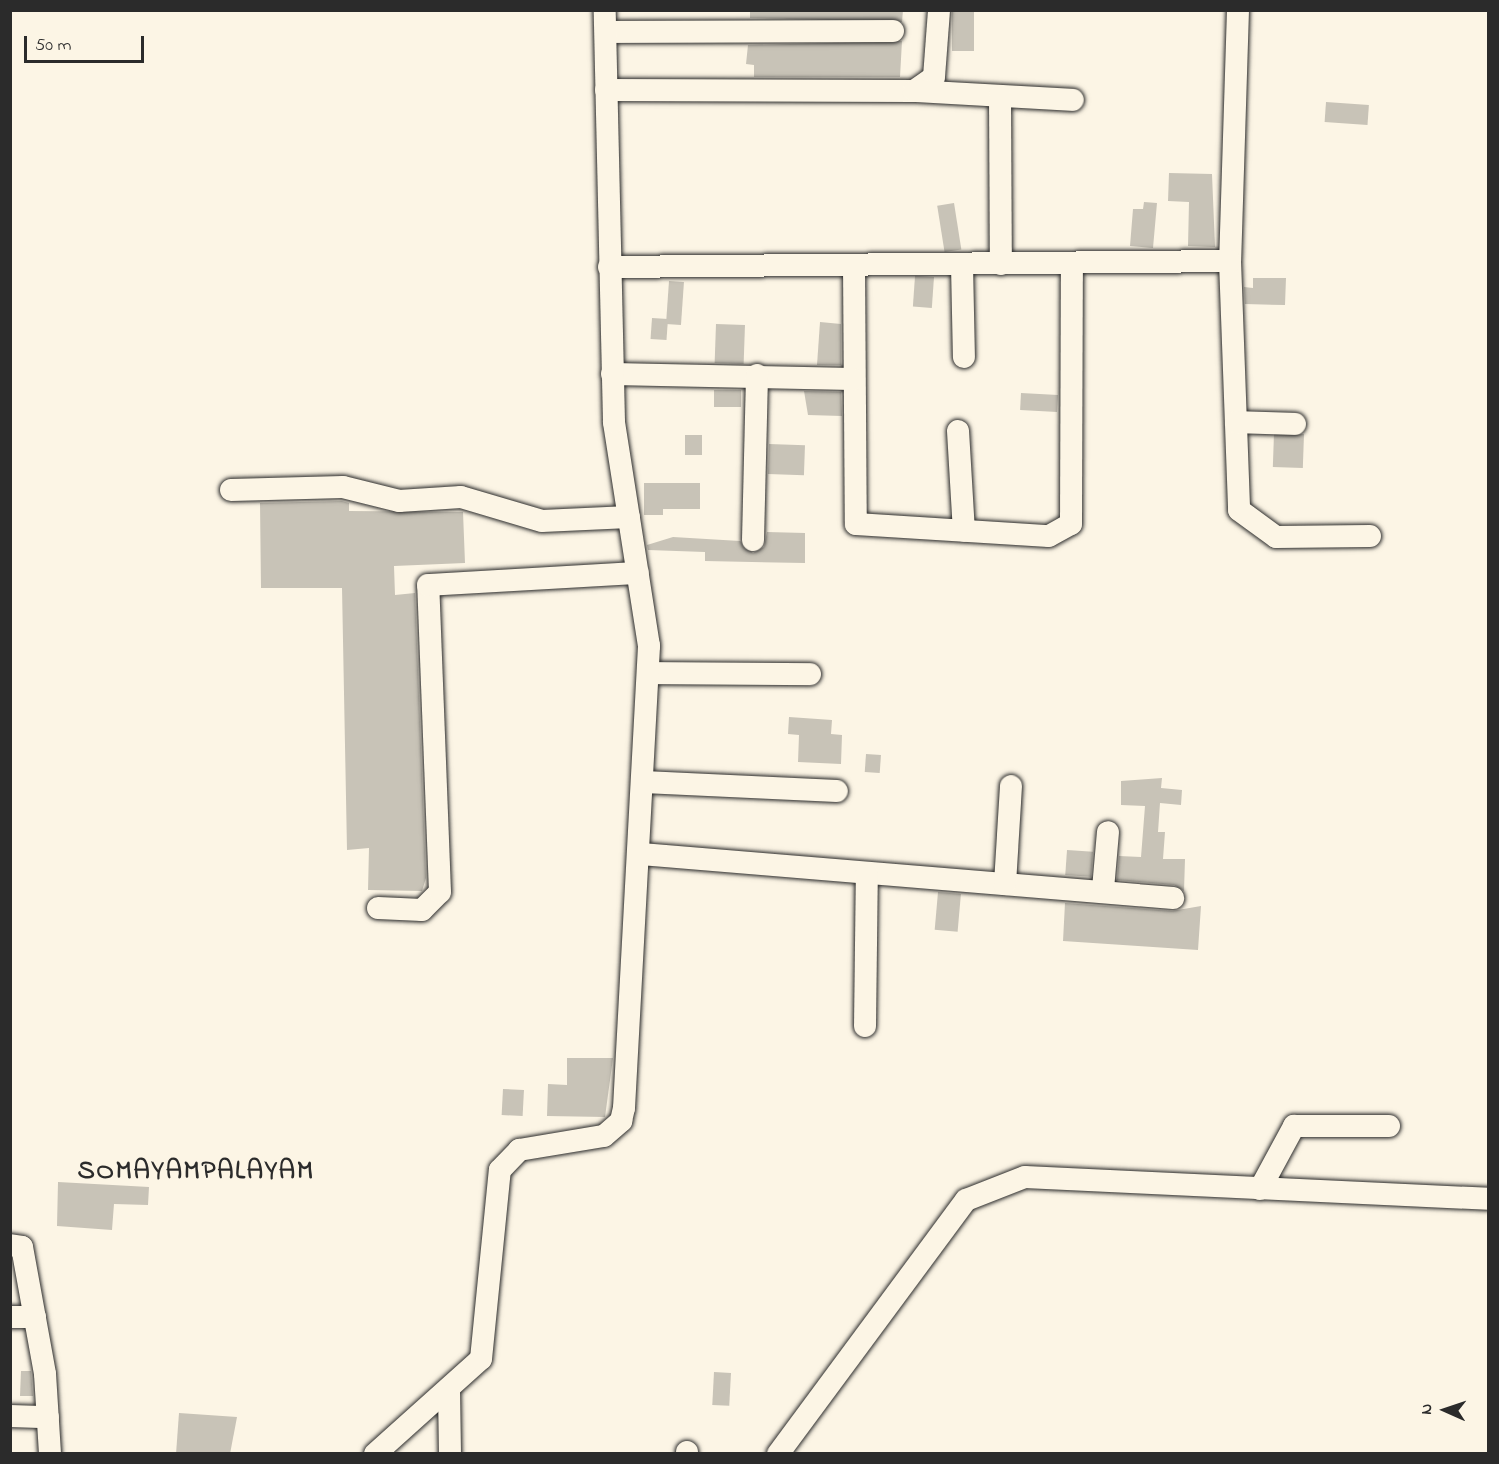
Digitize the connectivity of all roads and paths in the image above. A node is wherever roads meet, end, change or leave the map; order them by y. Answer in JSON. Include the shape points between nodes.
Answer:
{"nodes":[{"id":1,"x":939,"y":10,"type":"edge"},
{"id":2,"x":1238,"y":10,"type":"edge"},
{"id":3,"x":605,"y":21,"type":"edge"},
{"id":4,"x":893,"y":32,"type":"dead end"},
{"id":5,"x":606,"y":90,"type":"junction"},
{"id":6,"x":914,"y":91,"type":"junction"},
{"id":7,"x":1000,"y":96,"type":"junction"},
{"id":8,"x":1073,"y":100,"type":"dead end"},
{"id":9,"x":1230,"y":261,"type":"junction"},
{"id":10,"x":1072,"y":263,"type":"junction"},
{"id":11,"x":1001,"y":264,"type":"junction"},
{"id":12,"x":854,"y":265,"type":"junction"},
{"id":13,"x":962,"y":265,"type":"junction"},
{"id":14,"x":609,"y":267,"type":"junction"},
{"id":15,"x":964,"y":357,"type":"dead end"},
{"id":16,"x":612,"y":374,"type":"junction"},
{"id":17,"x":757,"y":375,"type":"junction"},
{"id":18,"x":853,"y":379,"type":"junction"},
{"id":19,"x":1236,"y":422,"type":"junction"},
{"id":20,"x":1295,"y":424,"type":"dead end"},
{"id":21,"x":958,"y":431,"type":"dead end"},
{"id":22,"x":231,"y":490,"type":"dead end"},
{"id":23,"x":629,"y":517,"type":"junction"},
{"id":24,"x":964,"y":531,"type":"junction"},
{"id":25,"x":1370,"y":536,"type":"dead end"},
{"id":26,"x":753,"y":540,"type":"dead end"},
{"id":27,"x":638,"y":573,"type":"junction"},
{"id":28,"x":648,"y":673,"type":"junction"},
{"id":29,"x":810,"y":674,"type":"dead end"},
{"id":30,"x":644,"y":782,"type":"junction"},
{"id":31,"x":1011,"y":786,"type":"dead end"},
{"id":32,"x":837,"y":791,"type":"dead end"},
{"id":33,"x":1108,"y":832,"type":"dead end"},
{"id":34,"x":641,"y":854,"type":"junction"},
{"id":35,"x":867,"y":873,"type":"junction"},
{"id":36,"x":1005,"y":884,"type":"junction"},
{"id":37,"x":1103,"y":890,"type":"junction"},
{"id":38,"x":1173,"y":898,"type":"dead end"},
{"id":39,"x":378,"y":908,"type":"dead end"},
{"id":40,"x":865,"y":1026,"type":"dead end"},
{"id":41,"x":1389,"y":1126,"type":"dead end"},
{"id":42,"x":1260,"y":1189,"type":"junction"},
{"id":43,"x":1488,"y":1199,"type":"edge"},
{"id":44,"x":10,"y":1245,"type":"edge"},
{"id":45,"x":10,"y":1317,"type":"edge"},
{"id":46,"x":35,"y":1317,"type":"junction"},
{"id":47,"x":448,"y":1390,"type":"junction"},
{"id":48,"x":10,"y":1416,"type":"edge"},
{"id":49,"x":48,"y":1417,"type":"junction"},
{"id":50,"x":50,"y":1454,"type":"edge"},
{"id":51,"x":375,"y":1454,"type":"edge"},
{"id":52,"x":450,"y":1454,"type":"edge"},
{"id":53,"x":778,"y":1454,"type":"edge"}],
"edges":[{"from":1,"to":6,"type":"street","via":[[934,77]]},
{"from":2,"to":9,"type":"street"},
{"from":3,"to":4,"type":"street"},
{"from":3,"to":5,"type":"street"},
{"from":5,"to":6,"type":"street"},
{"from":5,"to":14,"type":"street"},
{"from":6,"to":7,"type":"street"},
{"from":7,"to":8,"type":"street"},
{"from":7,"to":11,"type":"street"},
{"from":9,"to":10,"type":"street"},
{"from":9,"to":19,"type":"street"},
{"from":10,"to":11,"type":"street"},
{"from":10,"to":24,"type":"street","via":[[1071,524],[1049,536]]},
{"from":11,"to":13,"type":"street"},
{"from":12,"to":13,"type":"street"},
{"from":12,"to":14,"type":"street"},
{"from":12,"to":18,"type":"street"},
{"from":13,"to":15,"type":"street"},
{"from":14,"to":16,"type":"street"},
{"from":16,"to":17,"type":"street"},
{"from":16,"to":23,"type":"street"},
{"from":17,"to":18,"type":"street"},
{"from":17,"to":26,"type":"street"},
{"from":18,"to":24,"type":"street","via":[[856,524]]},
{"from":19,"to":20,"type":"street"},
{"from":19,"to":25,"type":"street","via":[[1239,510],[1276,537]]},
{"from":21,"to":24,"type":"street"},
{"from":22,"to":23,"type":"street","via":[[343,487],[399,501],[461,498],[542,521]]},
{"from":23,"to":27,"type":"street"},
{"from":27,"to":28,"type":"street","via":[[648,635]]},
{"from":27,"to":39,"type":"street","via":[[428,585],[440,892],[422,910]]},
{"from":28,"to":29,"type":"street"},
{"from":28,"to":30,"type":"street"},
{"from":30,"to":32,"type":"street"},
{"from":30,"to":34,"type":"street"},
{"from":31,"to":36,"type":"street"},
{"from":33,"to":37,"type":"street"},
{"from":34,"to":35,"type":"street"},
{"from":34,"to":47,"type":"street","via":[[621,1121],[604,1136],[519,1150],[500,1170],[483,1355]]},
{"from":35,"to":36,"type":"street"},
{"from":35,"to":40,"type":"street"},
{"from":36,"to":37,"type":"street"},
{"from":37,"to":38,"type":"street"},
{"from":41,"to":42,"type":"street","via":[[1294,1126]]},
{"from":42,"to":43,"type":"street"},
{"from":42,"to":53,"type":"street","via":[[1025,1177],[966,1200]]},
{"from":44,"to":46,"type":"street","via":[[22,1247]]},
{"from":45,"to":46,"type":"street"},
{"from":46,"to":49,"type":"street"},
{"from":47,"to":51,"type":"street"},
{"from":47,"to":52,"type":"street"},
{"from":48,"to":49,"type":"street"},
{"from":49,"to":50,"type":"street"}]}
